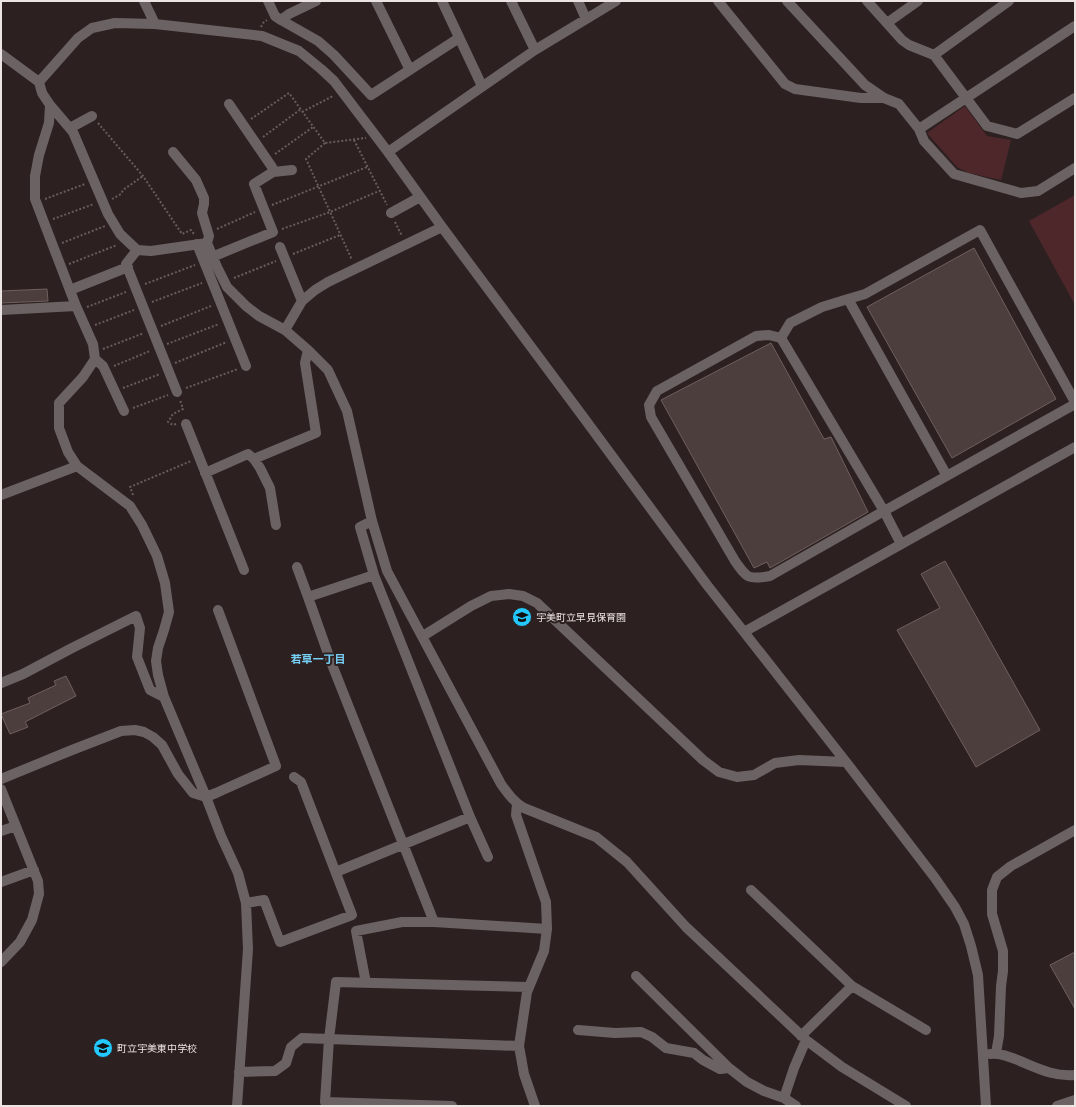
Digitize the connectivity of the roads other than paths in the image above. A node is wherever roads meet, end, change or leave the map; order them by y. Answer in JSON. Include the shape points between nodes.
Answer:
{"nodes":[{"id":1,"x":144,"y":1,"type":"edge"},
{"id":2,"x":268,"y":1,"type":"edge"},
{"id":3,"x":316,"y":1,"type":"edge"},
{"id":4,"x":376,"y":1,"type":"edge"},
{"id":5,"x":442,"y":1,"type":"edge"},
{"id":6,"x":511,"y":1,"type":"edge"},
{"id":7,"x":578,"y":1,"type":"edge"},
{"id":8,"x":616,"y":1,"type":"edge"},
{"id":9,"x":718,"y":1,"type":"edge"},
{"id":10,"x":787,"y":1,"type":"edge"},
{"id":11,"x":867,"y":1,"type":"edge"},
{"id":12,"x":918,"y":1,"type":"edge"},
{"id":13,"x":1009,"y":1,"type":"edge"},
{"id":14,"x":278,"y":18,"type":"junction"},
{"id":15,"x":586,"y":19,"type":"junction"},
{"id":16,"x":887,"y":23,"type":"junction"},
{"id":17,"x":155,"y":24,"type":"junction"},
{"id":18,"x":1075,"y":26,"type":"edge"},
{"id":19,"x":459,"y":38,"type":"junction"},
{"id":20,"x":535,"y":50,"type":"junction"},
{"id":21,"x":1,"y":54,"type":"edge"},
{"id":22,"x":934,"y":55,"type":"junction"},
{"id":23,"x":410,"y":70,"type":"junction"},
{"id":24,"x":39,"y":82,"type":"junction"},
{"id":25,"x":482,"y":86,"type":"junction"},
{"id":26,"x":884,"y":98,"type":"junction"},
{"id":27,"x":966,"y":98,"type":"junction"},
{"id":28,"x":1075,"y":98,"type":"edge"},
{"id":29,"x":229,"y":104,"type":"dead end"},
{"id":30,"x":50,"y":105,"type":"junction"},
{"id":31,"x":92,"y":116,"type":"road end"},
{"id":32,"x":70,"y":128,"type":"junction"},
{"id":33,"x":919,"y":129,"type":"junction"},
{"id":34,"x":173,"y":152,"type":"dead end"},
{"id":35,"x":388,"y":152,"type":"junction"},
{"id":36,"x":1075,"y":168,"type":"edge"},
{"id":37,"x":292,"y":170,"type":"dead end"},
{"id":38,"x":273,"y":172,"type":"junction"},
{"id":39,"x":420,"y":197,"type":"junction"},
{"id":40,"x":391,"y":213,"type":"road end"},
{"id":41,"x":442,"y":227,"type":"junction"},
{"id":42,"x":203,"y":242,"type":"junction"},
{"id":43,"x":280,"y":247,"type":"dead end"},
{"id":44,"x":138,"y":250,"type":"junction"},
{"id":45,"x":208,"y":259,"type":"junction"},
{"id":46,"x":128,"y":267,"type":"junction"},
{"id":47,"x":70,"y":290,"type":"junction"},
{"id":48,"x":848,"y":300,"type":"junction"},
{"id":49,"x":302,"y":301,"type":"junction"},
{"id":50,"x":77,"y":308,"type":"junction"},
{"id":51,"x":1,"y":310,"type":"edge"},
{"id":52,"x":285,"y":330,"type":"junction"},
{"id":53,"x":781,"y":338,"type":"junction"},
{"id":54,"x":308,"y":350,"type":"junction"},
{"id":55,"x":94,"y":356,"type":"junction"},
{"id":56,"x":246,"y":366,"type":"road end"},
{"id":57,"x":177,"y":392,"type":"road end"},
{"id":58,"x":1075,"y":403,"type":"edge"},
{"id":59,"x":124,"y":411,"type":"road end"},
{"id":60,"x":186,"y":424,"type":"road end"},
{"id":61,"x":1075,"y":447,"type":"edge"},
{"id":62,"x":254,"y":460,"type":"junction"},
{"id":63,"x":77,"y":466,"type":"junction"},
{"id":64,"x":205,"y":473,"type":"junction"},
{"id":65,"x":947,"y":476,"type":"junction"},
{"id":66,"x":1,"y":495,"type":"edge"},
{"id":67,"x":884,"y":511,"type":"junction"},
{"id":68,"x":372,"y":521,"type":"junction"},
{"id":69,"x":276,"y":525,"type":"dead end"},
{"id":70,"x":901,"y":544,"type":"junction"},
{"id":71,"x":297,"y":567,"type":"dead end"},
{"id":72,"x":244,"y":570,"type":"dead end"},
{"id":73,"x":374,"y":575,"type":"junction"},
{"id":74,"x":308,"y":597,"type":"junction"},
{"id":75,"x":218,"y":610,"type":"dead end"},
{"id":76,"x":744,"y":632,"type":"junction"},
{"id":77,"x":423,"y":636,"type":"junction"},
{"id":78,"x":1,"y":683,"type":"edge"},
{"id":79,"x":164,"y":697,"type":"junction"},
{"id":80,"x":846,"y":762,"type":"junction"},
{"id":81,"x":294,"y":777,"type":"dead end"},
{"id":82,"x":1,"y":779,"type":"edge"},
{"id":83,"x":1,"y":788,"type":"edge"},
{"id":84,"x":206,"y":796,"type":"junction"},
{"id":85,"x":517,"y":804,"type":"junction"},
{"id":86,"x":470,"y":817,"type":"junction"},
{"id":87,"x":16,"y":826,"type":"junction"},
{"id":88,"x":1075,"y":830,"type":"edge"},
{"id":89,"x":1,"y":831,"type":"edge"},
{"id":90,"x":404,"y":844,"type":"junction"},
{"id":91,"x":488,"y":857,"type":"dead end"},
{"id":92,"x":34,"y":870,"type":"junction"},
{"id":93,"x":336,"y":872,"type":"junction"},
{"id":94,"x":1,"y":882,"type":"edge"},
{"id":95,"x":751,"y":890,"type":"dead end"},
{"id":96,"x":246,"y":902,"type":"junction"},
{"id":97,"x":434,"y":922,"type":"junction"},
{"id":98,"x":547,"y":929,"type":"junction"},
{"id":99,"x":1,"y":962,"type":"edge"},
{"id":100,"x":636,"y":976,"type":"dead end"},
{"id":101,"x":366,"y":983,"type":"junction"},
{"id":102,"x":852,"y":986,"type":"junction"},
{"id":103,"x":530,"y":987,"type":"junction"},
{"id":104,"x":578,"y":1030,"type":"dead end"},
{"id":105,"x":926,"y":1030,"type":"dead end"},
{"id":106,"x":804,"y":1038,"type":"junction"},
{"id":107,"x":329,"y":1039,"type":"junction"},
{"id":108,"x":519,"y":1046,"type":"junction"},
{"id":109,"x":996,"y":1053,"type":"junction"},
{"id":110,"x":982,"y":1054,"type":"junction"},
{"id":111,"x":729,"y":1068,"type":"junction"},
{"id":112,"x":239,"y":1072,"type":"junction"},
{"id":113,"x":1075,"y":1075,"type":"edge"},
{"id":114,"x":784,"y":1098,"type":"junction"},
{"id":115,"x":1075,"y":1100,"type":"edge"},
{"id":116,"x":373,"y":1105,"type":"edge"},
{"id":117,"x":237,"y":1106,"type":"edge"},
{"id":118,"x":452,"y":1106,"type":"edge"},
{"id":119,"x":535,"y":1106,"type":"edge"},
{"id":120,"x":796,"y":1106,"type":"edge"},
{"id":121,"x":906,"y":1106,"type":"edge"},
{"id":122,"x":986,"y":1106,"type":"edge"},
{"id":123,"x":1057,"y":1106,"type":"edge"}],
"edges":[{"from":1,"to":17,"type":"street"},
{"from":2,"to":14,"type":"street"},
{"from":3,"to":14,"type":"street"},
{"from":4,"to":23,"type":"street"},
{"from":5,"to":19,"type":"street"},
{"from":6,"to":20,"type":"street"},
{"from":7,"to":15,"type":"street"},
{"from":8,"to":15,"type":"street"},
{"from":9,"to":26,"type":"street","via":[[785,84],[795,89],[861,98]]},
{"from":10,"to":26,"type":"street","via":[[865,85]]},
{"from":11,"to":16,"type":"street"},
{"from":12,"to":16,"type":"street"},
{"from":13,"to":22,"type":"street"},
{"from":14,"to":23,"type":"street","via":[[318,42],[334,55],[371,95]]},
{"from":15,"to":20,"type":"street"},
{"from":16,"to":22,"type":"street","via":[[906,43]]},
{"from":17,"to":24,"type":"street","via":[[115,23],[92,28],[78,38]]},
{"from":17,"to":35,"type":"street","via":[[262,36],[299,51],[334,81]]},
{"from":18,"to":27,"type":"street"},
{"from":19,"to":23,"type":"street"},
{"from":19,"to":25,"type":"street"},
{"from":20,"to":25,"type":"street"},
{"from":21,"to":24,"type":"street"},
{"from":22,"to":27,"type":"street"},
{"from":24,"to":30,"type":"street","via":[[42,93]]},
{"from":25,"to":35,"type":"street"},
{"from":26,"to":33,"type":"street","via":[[899,104]]},
{"from":27,"to":28,"type":"street","via":[[987,126],[1017,134]]},
{"from":27,"to":33,"type":"street"},
{"from":29,"to":38,"type":"street","via":[[267,159]]},
{"from":30,"to":32,"type":"street"},
{"from":30,"to":47,"type":"street","via":[[49,123],[35,176],[35,199]]},
{"from":31,"to":32,"type":"street"},
{"from":32,"to":44,"type":"street","via":[[108,214],[120,234]]},
{"from":33,"to":36,"type":"street","via":[[924,141],[954,174],[1021,194],[1038,191]]},
{"from":34,"to":42,"type":"street","via":[[196,180],[204,198]]},
{"from":35,"to":39,"type":"street"},
{"from":37,"to":38,"type":"street"},
{"from":38,"to":45,"type":"street","via":[[254,184],[274,232]]},
{"from":39,"to":40,"type":"street"},
{"from":39,"to":41,"type":"street"},
{"from":41,"to":49,"type":"street","via":[[328,282]]},
{"from":41,"to":76,"type":"street","via":[[707,586]]},
{"from":42,"to":44,"type":"street","via":[[151,251]]},
{"from":42,"to":45,"type":"street"},
{"from":43,"to":49,"type":"street"},
{"from":44,"to":46,"type":"street","via":[[126,264]]},
{"from":45,"to":52,"type":"street","via":[[227,287],[246,306]]},
{"from":45,"to":56,"type":"street","via":[[211,280]]},
{"from":46,"to":47,"type":"street"},
{"from":46,"to":57,"type":"street"},
{"from":47,"to":50,"type":"street"},
{"from":48,"to":53,"type":"street","via":[[822,307],[790,323]]},
{"from":48,"to":58,"type":"street","via":[[865,294],[980,230]]},
{"from":48,"to":65,"type":"street"},
{"from":49,"to":52,"type":"street"},
{"from":50,"to":51,"type":"street"},
{"from":50,"to":55,"type":"street","via":[[93,344]]},
{"from":52,"to":54,"type":"street"},
{"from":53,"to":67,"type":"street"},
{"from":53,"to":67,"type":"street","via":[[769,335],[756,336],[657,391],[649,405],[651,416],[735,561],[746,575],[757,579],[770,576]]},
{"from":54,"to":62,"type":"street","via":[[305,363],[316,433]]},
{"from":54,"to":68,"type":"street","via":[[328,370],[347,411]]},
{"from":55,"to":59,"type":"street","via":[[105,369]]},
{"from":55,"to":63,"type":"street","via":[[83,377],[59,403],[59,428],[68,452]]},
{"from":58,"to":65,"type":"street"},
{"from":60,"to":64,"type":"street"},
{"from":61,"to":70,"type":"street"},
{"from":62,"to":64,"type":"street","via":[[248,454]]},
{"from":62,"to":69,"type":"street","via":[[270,488]]},
{"from":63,"to":66,"type":"street"},
{"from":63,"to":79,"type":"street","via":[[130,506],[157,556],[165,583],[169,612],[156,661]]},
{"from":64,"to":72,"type":"street"},
{"from":65,"to":67,"type":"street"},
{"from":67,"to":70,"type":"street"},
{"from":68,"to":73,"type":"street","via":[[360,526]]},
{"from":68,"to":77,"type":"street","via":[[387,571]]},
{"from":70,"to":76,"type":"street"},
{"from":71,"to":74,"type":"street"},
{"from":73,"to":74,"type":"street"},
{"from":73,"to":86,"type":"street"},
{"from":74,"to":90,"type":"street","via":[[331,662]]},
{"from":75,"to":84,"type":"street","via":[[276,766]]},
{"from":76,"to":80,"type":"street"},
{"from":77,"to":80,"type":"street","via":[[491,596],[523,596],[537,604],[703,760],[719,772],[737,777],[754,775],[775,763],[798,760]]},
{"from":77,"to":85,"type":"street","via":[[501,784]]},
{"from":78,"to":79,"type":"street","via":[[136,616],[140,628],[138,657],[150,690]]},
{"from":79,"to":84,"type":"street"},
{"from":80,"to":110,"type":"street","via":[[935,878],[964,924],[978,974]]},
{"from":81,"to":93,"type":"street","via":[[301,782]]},
{"from":82,"to":84,"type":"street","via":[[121,731],[135,730],[144,732],[162,745],[189,789],[193,793]]},
{"from":83,"to":87,"type":"street"},
{"from":84,"to":96,"type":"street","via":[[238,873]]},
{"from":85,"to":98,"type":"street","via":[[516,815],[546,902]]},
{"from":85,"to":106,"type":"street","via":[[596,837],[627,862],[686,927]]},
{"from":86,"to":90,"type":"street"},
{"from":86,"to":91,"type":"street"},
{"from":87,"to":89,"type":"street"},
{"from":87,"to":92,"type":"street"},
{"from":88,"to":109,"type":"street","via":[[1010,866],[997,877],[992,890],[992,914],[1003,951],[1000,1028]]},
{"from":90,"to":93,"type":"street"},
{"from":90,"to":97,"type":"street"},
{"from":92,"to":94,"type":"street"},
{"from":92,"to":99,"type":"street","via":[[39,894],[32,920],[20,942]]},
{"from":93,"to":96,"type":"street","via":[[352,915],[280,942],[264,900]]},
{"from":95,"to":102,"type":"street"},
{"from":96,"to":112,"type":"street","via":[[248,950]]},
{"from":97,"to":98,"type":"street"},
{"from":97,"to":101,"type":"street","via":[[402,922],[356,931]]},
{"from":98,"to":103,"type":"street","via":[[544,951]]},
{"from":100,"to":111,"type":"street"},
{"from":101,"to":103,"type":"street"},
{"from":101,"to":107,"type":"street","via":[[336,982]]},
{"from":102,"to":105,"type":"street"},
{"from":102,"to":106,"type":"street"},
{"from":103,"to":108,"type":"street","via":[[527,992]]},
{"from":104,"to":111,"type":"street","via":[[641,1032],[666,1048],[694,1053],[720,1069]]},
{"from":106,"to":114,"type":"street"},
{"from":106,"to":121,"type":"street","via":[[842,1067]]},
{"from":107,"to":108,"type":"street"},
{"from":107,"to":112,"type":"street","via":[[302,1038],[291,1047],[286,1063],[275,1070]]},
{"from":107,"to":116,"type":"street","via":[[325,1102]]},
{"from":108,"to":119,"type":"street","via":[[524,1074]]},
{"from":109,"to":110,"type":"street"},
{"from":109,"to":113,"type":"street","via":[[1043,1071],[1064,1076]]},
{"from":110,"to":122,"type":"street"},
{"from":111,"to":114,"type":"street","via":[[758,1088]]},
{"from":112,"to":117,"type":"street"},
{"from":114,"to":120,"type":"street"},
{"from":115,"to":123,"type":"street"},
{"from":116,"to":118,"type":"street"}]}
